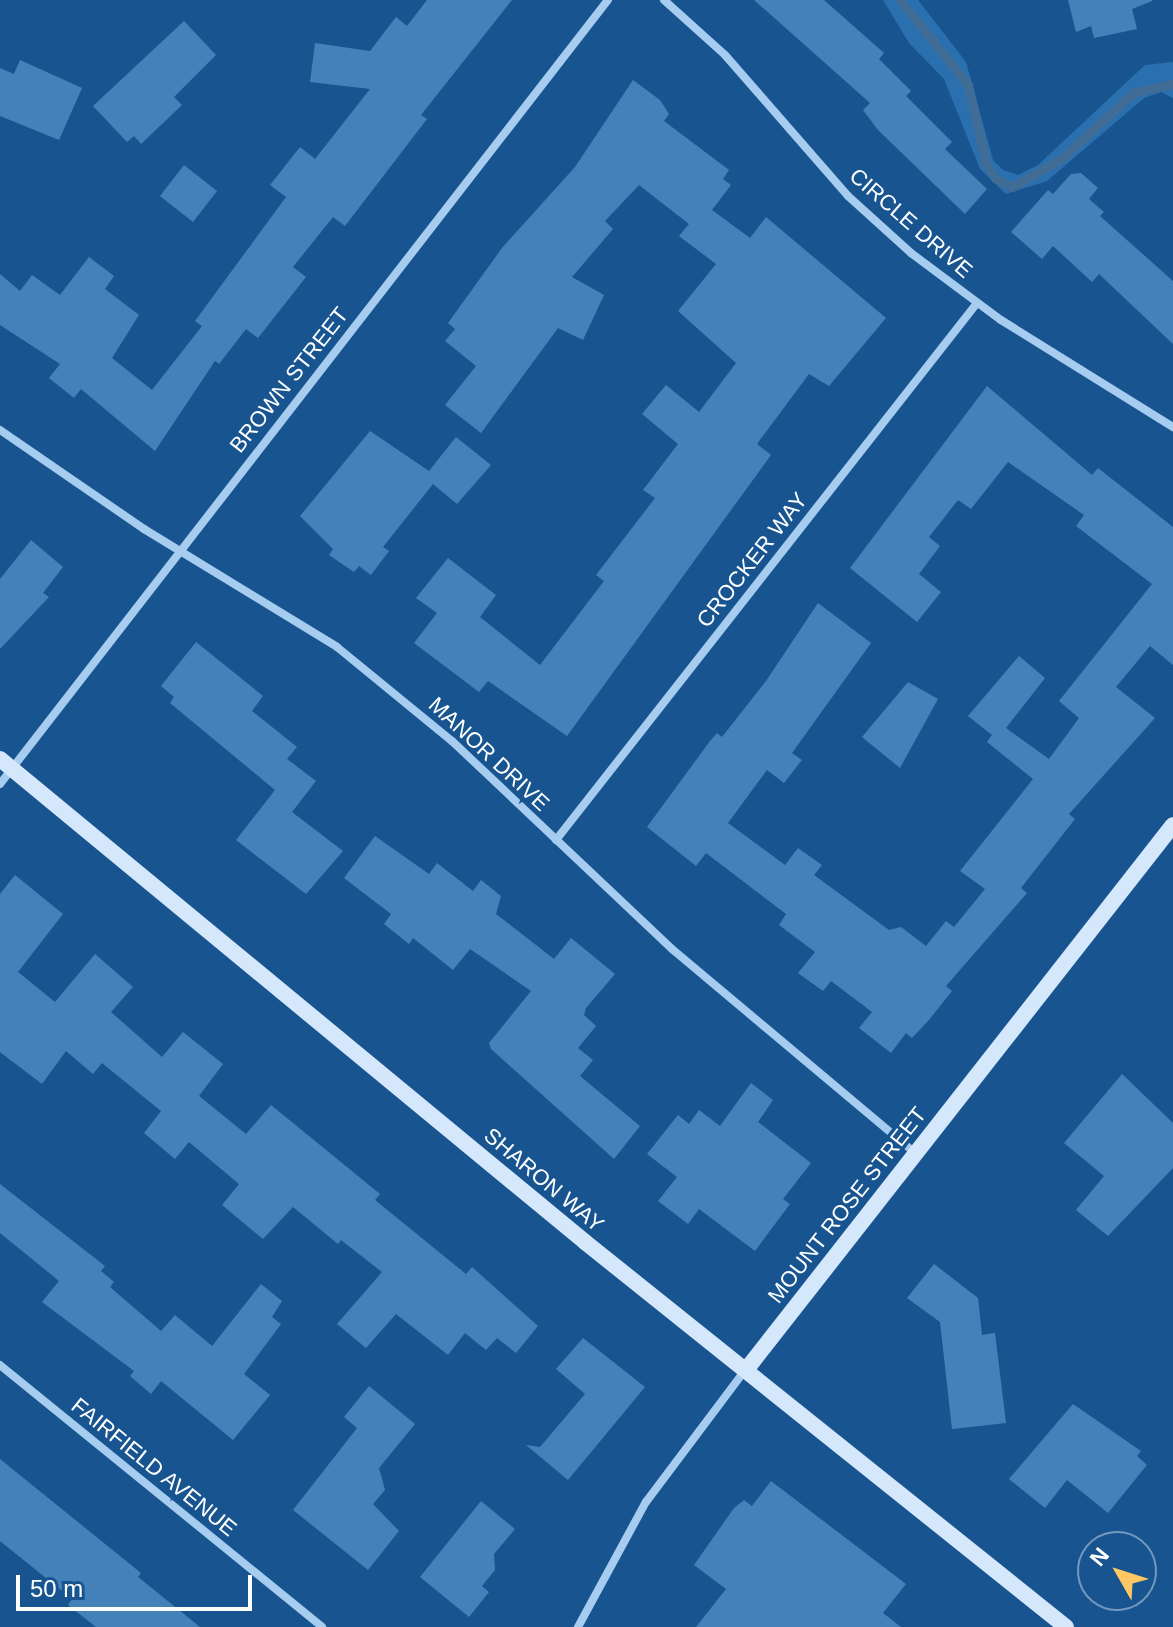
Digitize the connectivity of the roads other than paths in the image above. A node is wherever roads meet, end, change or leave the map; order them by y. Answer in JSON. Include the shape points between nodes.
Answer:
{"nodes":[{"id":1,"x":608,"y":0,"type":"edge"},
{"id":2,"x":664,"y":0,"type":"edge"},
{"id":3,"x":977,"y":303,"type":"junction"},
{"id":4,"x":1173,"y":427,"type":"edge"},
{"id":5,"x":0,"y":430,"type":"edge"},
{"id":6,"x":179,"y":549,"type":"junction"},
{"id":7,"x":6,"y":764,"type":"edge"},
{"id":8,"x":0,"y":784,"type":"edge"},
{"id":9,"x":1173,"y":825,"type":"edge"},
{"id":10,"x":556,"y":840,"type":"junction"},
{"id":11,"x":916,"y":1154,"type":"junction"},
{"id":12,"x":0,"y":1365,"type":"edge"},
{"id":13,"x":746,"y":1370,"type":"junction"},
{"id":14,"x":322,"y":1627,"type":"edge"},
{"id":15,"x":578,"y":1627,"type":"edge"},
{"id":16,"x":1066,"y":1627,"type":"edge"}],
"edges":[{"from":1,"to":6,"type":"street","name":"BROWN STREET"},
{"from":2,"to":3,"type":"street","name":"CIRCLE DRIVE","via":[[725,55],[848,196]]},
{"from":3,"to":4,"type":"street","name":"CIRCLE DRIVE"},
{"from":3,"to":10,"type":"street","name":"CROCKER WAY"},
{"from":5,"to":6,"type":"street","name":"MANOR DRIVE"},
{"from":6,"to":7,"type":"street","name":"BROWN STREET"},
{"from":6,"to":10,"type":"street","name":"MANOR DRIVE","via":[[349,656]]},
{"from":7,"to":8,"type":"street","name":"BROWN STREET"},
{"from":7,"to":13,"type":"street","name":"SHARON WAY"},
{"from":9,"to":11,"type":"street","name":"MOUNT ROSE STREET"},
{"from":10,"to":11,"type":"street","name":"MANOR DRIVE","via":[[672,949]]},
{"from":11,"to":13,"type":"street","name":"MOUNT ROSE STREET"},
{"from":12,"to":14,"type":"street","name":"FAIRFIELD AVENUE"},
{"from":13,"to":15,"type":"street","name":"MOUNT ROSE STREET","via":[[646,1502]]},
{"from":13,"to":16,"type":"street","name":"SHARON WAY"}]}
